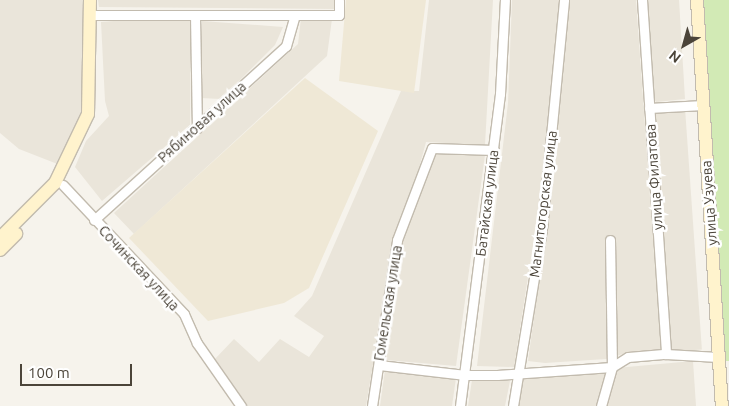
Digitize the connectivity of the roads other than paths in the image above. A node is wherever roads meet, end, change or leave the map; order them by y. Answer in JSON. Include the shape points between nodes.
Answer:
{"nodes":[{"id":1,"x":90,"y":0,"type":"edge"},
{"id":2,"x":339,"y":0,"type":"edge"},
{"id":3,"x":505,"y":0,"type":"edge"},
{"id":4,"x":564,"y":0,"type":"edge"},
{"id":5,"x":642,"y":0,"type":"edge"},
{"id":6,"x":697,"y":0,"type":"edge"},
{"id":7,"x":90,"y":15,"type":"junction"},
{"id":8,"x":195,"y":15,"type":"junction"},
{"id":9,"x":295,"y":15,"type":"junction"},
{"id":10,"x":703,"y":105,"type":"junction"},
{"id":11,"x":649,"y":108,"type":"junction"},
{"id":12,"x":196,"y":128,"type":"junction"},
{"id":13,"x":494,"y":150,"type":"junction"},
{"id":14,"x":64,"y":170,"type":"junction"},
{"id":15,"x":62,"y":185,"type":"junction"},
{"id":16,"x":94,"y":220,"type":"junction"},
{"id":17,"x":0,"y":238,"type":"edge"},
{"id":18,"x":610,"y":240,"type":"dead end"},
{"id":19,"x":0,"y":250,"type":"edge"},
{"id":20,"x":666,"y":354,"type":"junction"},
{"id":21,"x":718,"y":357,"type":"junction"},
{"id":22,"x":379,"y":365,"type":"junction"},
{"id":23,"x":612,"y":367,"type":"junction"},
{"id":24,"x":520,"y":371,"type":"junction"},
{"id":25,"x":465,"y":375,"type":"junction"},
{"id":26,"x":240,"y":406,"type":"edge"},
{"id":27,"x":372,"y":406,"type":"edge"},
{"id":28,"x":460,"y":406,"type":"edge"},
{"id":29,"x":513,"y":406,"type":"edge"},
{"id":30,"x":601,"y":406,"type":"edge"},
{"id":31,"x":722,"y":406,"type":"edge"}],
"edges":[{"from":1,"to":7,"type":"main road"},
{"from":2,"to":9,"type":"street","via":[[339,15]]},
{"from":3,"to":13,"type":"street","name":"Батайская улица"},
{"from":4,"to":24,"type":"street","name":"Магнитогорская улица","via":[[542,230]]},
{"from":5,"to":11,"type":"street","name":"улица Филатова"},
{"from":6,"to":10,"type":"main road","name":"улица Узуева"},
{"from":7,"to":8,"type":"street"},
{"from":7,"to":14,"type":"main road","via":[[90,104]]},
{"from":8,"to":9,"type":"street"},
{"from":8,"to":12,"type":"street"},
{"from":9,"to":12,"type":"street","name":"Рябиновая улица","via":[[286,46]]},
{"from":10,"to":11,"type":"street"},
{"from":10,"to":21,"type":"main road","name":"улица Узуева"},
{"from":11,"to":20,"type":"street","name":"улица Филатова"},
{"from":12,"to":16,"type":"street","name":"Рябиновая улица"},
{"from":13,"to":22,"type":"street","name":"Гомельская улица","via":[[432,148],[397,240]]},
{"from":13,"to":25,"type":"street","name":"Батайская улица"},
{"from":14,"to":15,"type":"main road"},
{"from":14,"to":17,"type":"main road"},
{"from":15,"to":16,"type":"street","name":"Сочинская улица"},
{"from":15,"to":19,"type":"main road"},
{"from":16,"to":26,"type":"street","name":"Сочинская улица","via":[[184,314],[197,343]]},
{"from":18,"to":23,"type":"street"},
{"from":20,"to":21,"type":"street"},
{"from":20,"to":23,"type":"street","via":[[628,358]]},
{"from":21,"to":31,"type":"main road","name":"улица Узуева"},
{"from":22,"to":25,"type":"street"},
{"from":22,"to":27,"type":"street","name":"Гомельская улица"},
{"from":23,"to":24,"type":"street"},
{"from":23,"to":30,"type":"street"},
{"from":24,"to":25,"type":"street"},
{"from":24,"to":29,"type":"street","name":"Магнитогорская улица"},
{"from":25,"to":28,"type":"street","name":"Батайская улица"}]}
